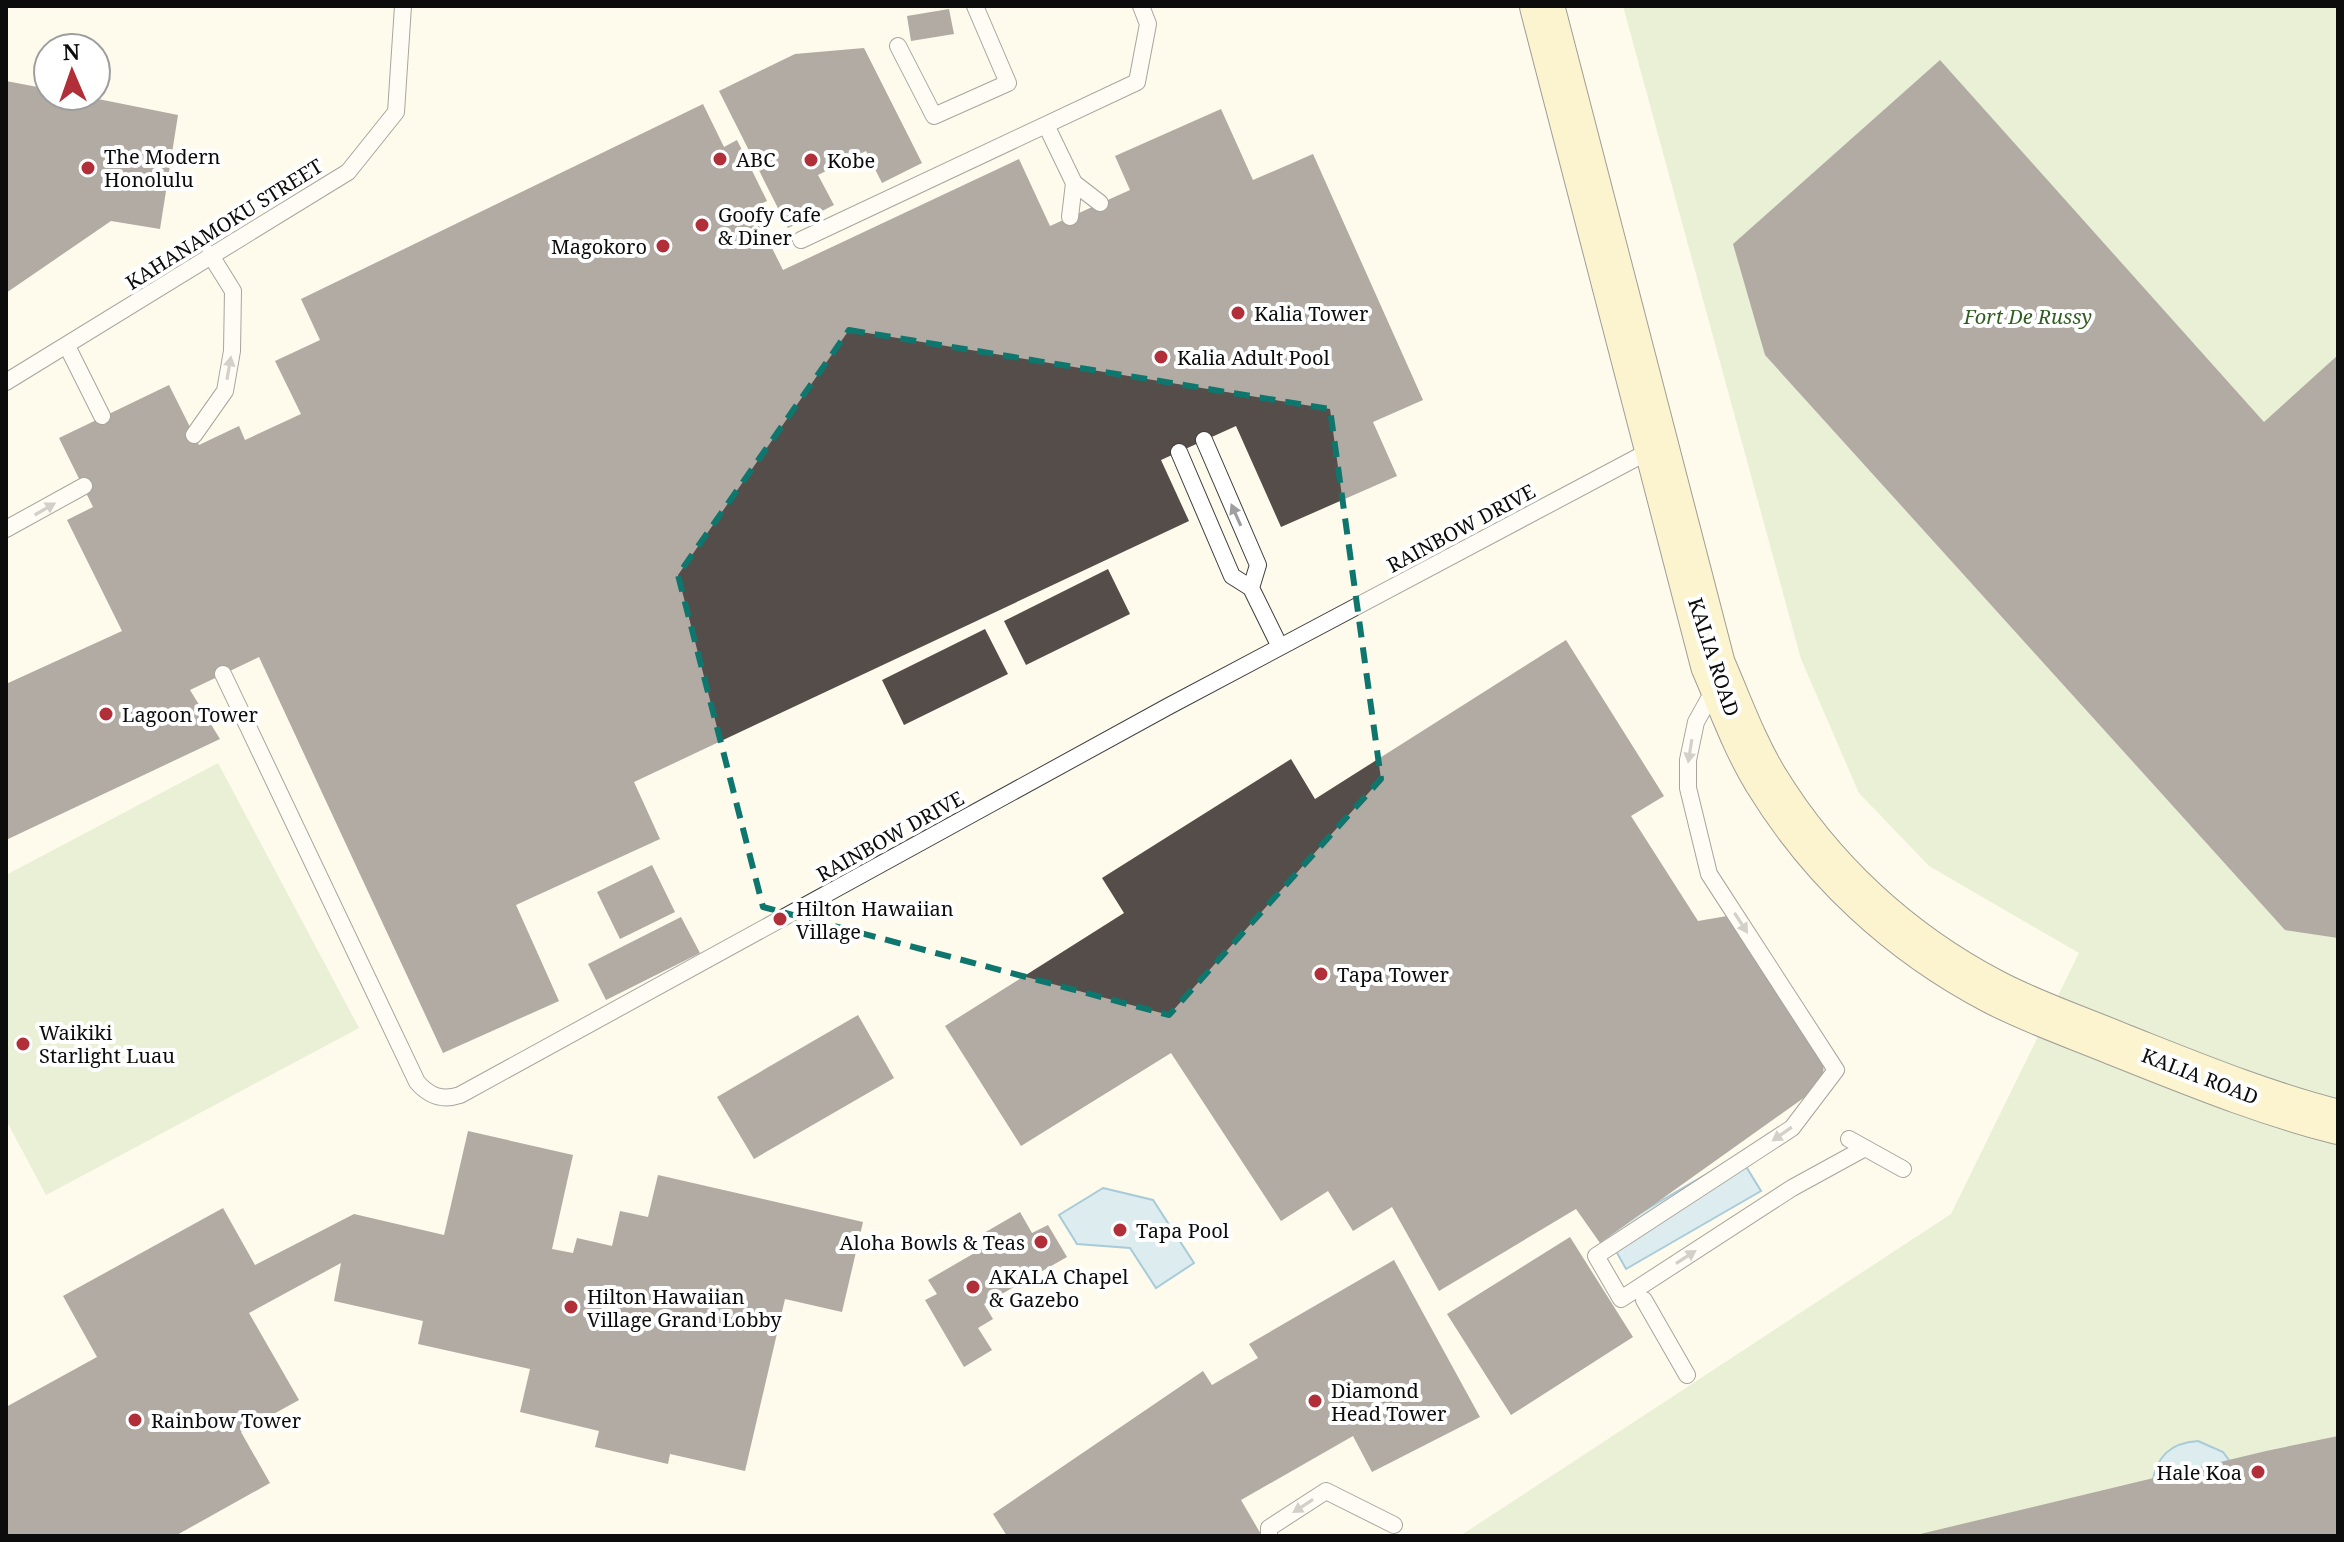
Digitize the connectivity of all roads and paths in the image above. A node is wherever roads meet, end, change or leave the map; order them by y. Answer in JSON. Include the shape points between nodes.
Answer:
{"nodes":[{"id":1,"x":403,"y":6,"type":"edge"},
{"id":2,"x":975,"y":6,"type":"edge"},
{"id":3,"x":1141,"y":6,"type":"edge"},
{"id":4,"x":1542,"y":6,"type":"edge"},
{"id":5,"x":898,"y":46,"type":"dead end"},
{"id":6,"x":1046,"y":125,"type":"junction"},
{"id":7,"x":1074,"y":183,"type":"junction"},
{"id":8,"x":1100,"y":203,"type":"dead end"},
{"id":9,"x":1070,"y":217,"type":"dead end"},
{"id":10,"x":801,"y":240,"type":"dead end"},
{"id":11,"x":210,"y":254,"type":"junction"},
{"id":12,"x":67,"y":346,"type":"junction"},
{"id":13,"x":6,"y":382,"type":"edge"},
{"id":14,"x":102,"y":416,"type":"dead end"},
{"id":15,"x":194,"y":435,"type":"dead end"},
{"id":16,"x":1204,"y":440,"type":"dead end"},
{"id":17,"x":1656,"y":447,"type":"junction"},
{"id":18,"x":1179,"y":452,"type":"dead end"},
{"id":19,"x":84,"y":486,"type":"dead end"},
{"id":20,"x":6,"y":529,"type":"edge"},
{"id":21,"x":1251,"y":588,"type":"junction"},
{"id":22,"x":1280,"y":647,"type":"junction"},
{"id":23,"x":223,"y":674,"type":"dead end"},
{"id":24,"x":1719,"y":680,"type":"junction"},
{"id":25,"x":2338,"y":1122,"type":"edge"},
{"id":26,"x":1849,"y":1139,"type":"dead end"},
{"id":27,"x":1865,"y":1148,"type":"junction"},
{"id":28,"x":1903,"y":1169,"type":"dead end"},
{"id":29,"x":1644,"y":1300,"type":"dead end"},
{"id":30,"x":1687,"y":1375,"type":"dead end"},
{"id":31,"x":1394,"y":1525,"type":"dead end"},
{"id":32,"x":1269,"y":1536,"type":"edge"}],
"edges":[{"from":1,"to":11,"type":"lane","name":"KAHANAMOKU STREET","via":[[396,112],[348,172]]},
{"from":2,"to":5,"type":"lane","via":[[1008,83],[934,116]]},
{"from":3,"to":6,"type":"lane","via":[[1148,24],[1137,82]]},
{"from":4,"to":17,"type":"street","name":"KALIA ROAD"},
{"from":6,"to":7,"type":"lane"},
{"from":6,"to":10,"type":"lane"},
{"from":7,"to":8,"type":"lane"},
{"from":7,"to":9,"type":"lane"},
{"from":11,"to":12,"type":"lane","name":"KAHANAMOKU STREET"},
{"from":15,"to":11,"type":"lane","one_way":true,"via":[[225,391],[232,351],[233,291]]},
{"from":12,"to":13,"type":"lane","name":"KAHANAMOKU STREET"},
{"from":12,"to":14,"type":"lane"},
{"from":21,"to":16,"type":"lane","one_way":true,"via":[[1258,565]]},
{"from":17,"to":22,"type":"lane","name":"RAINBOW DRIVE"},
{"from":17,"to":24,"type":"street","name":"KALIA ROAD"},
{"from":18,"to":21,"type":"lane","via":[[1232,576]]},
{"from":20,"to":19,"type":"lane","one_way":true},
{"from":21,"to":22,"type":"lane"},
{"from":22,"to":23,"type":"lane","name":"RAINBOW DRIVE","via":[[448,1098],[429,1093],[417,1082]]},
{"from":24,"to":25,"type":"street","name":"KALIA ROAD","via":[[1766,780],[1802,832],[1843,881],[1940,961],[1995,993],[2109,1041],[2235,1091]]},
{"from":24,"to":27,"type":"lane","one_way":true,"via":[[1696,722],[1688,760],[1688,788],[1709,874],[1836,1070],[1792,1128],[1596,1256],[1621,1299],[1792,1188]]},
{"from":26,"to":27,"type":"lane"},
{"from":27,"to":28,"type":"lane"},
{"from":29,"to":30,"type":"lane"},
{"from":31,"to":32,"type":"lane","one_way":true,"via":[[1326,1491],[1269,1528]]}]}
